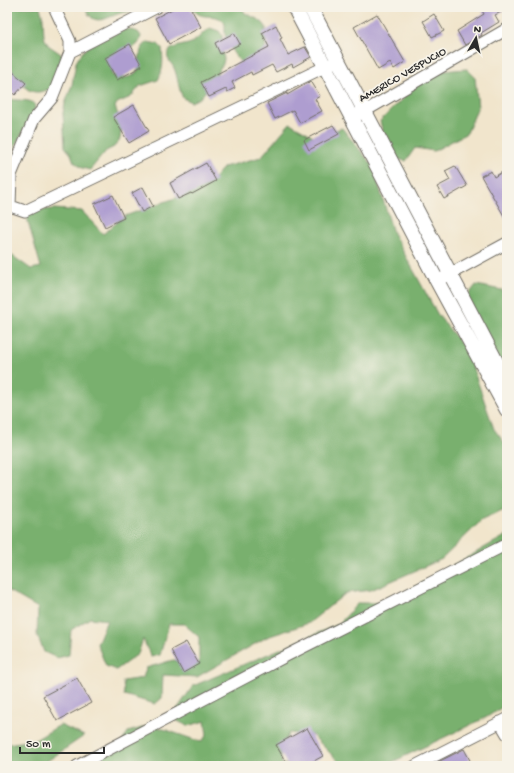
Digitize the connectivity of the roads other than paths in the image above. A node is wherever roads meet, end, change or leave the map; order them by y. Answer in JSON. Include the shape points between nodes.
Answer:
{"nodes":[{"id":1,"x":54,"y":7,"type":"edge"},
{"id":2,"x":157,"y":7,"type":"edge"},
{"id":3,"x":294,"y":7,"type":"edge"},
{"id":4,"x":310,"y":7,"type":"edge"},
{"id":5,"x":507,"y":29,"type":"edge"},
{"id":6,"x":70,"y":52,"type":"junction"},
{"id":7,"x":339,"y":61,"type":"junction"},
{"id":8,"x":325,"y":67,"type":"junction"},
{"id":9,"x":358,"y":115,"type":"junction"},
{"id":10,"x":507,"y":243,"type":"edge"},
{"id":11,"x":451,"y":274,"type":"junction"},
{"id":12,"x":438,"y":281,"type":"junction"},
{"id":13,"x":507,"y":382,"type":"edge"},
{"id":14,"x":507,"y":410,"type":"edge"},
{"id":15,"x":507,"y":544,"type":"edge"},
{"id":16,"x":504,"y":720,"type":"edge"},
{"id":17,"x":507,"y":734,"type":"edge"},
{"id":18,"x":76,"y":766,"type":"edge"},
{"id":19,"x":415,"y":766,"type":"edge"}],
"edges":[{"from":1,"to":6,"type":"street","via":[[70,41]]},
{"from":2,"to":6,"type":"street"},
{"from":3,"to":8,"type":"main road"},
{"from":4,"to":7,"type":"main road"},
{"from":5,"to":9,"type":"street","name":"AMERICO VESPUCIO"},
{"from":6,"to":8,"type":"street","via":[[52,98],[34,119],[11,175],[10,206],[25,211]]},
{"from":7,"to":8,"type":"street"},
{"from":7,"to":9,"type":"main road"},
{"from":8,"to":9,"type":"main road"},
{"from":9,"to":11,"type":"main road"},
{"from":9,"to":12,"type":"main road"},
{"from":10,"to":11,"type":"street"},
{"from":11,"to":12,"type":"street"},
{"from":11,"to":13,"type":"main road"},
{"from":12,"to":14,"type":"main road"},
{"from":15,"to":18,"type":"street"},
{"from":16,"to":17,"type":"street"},
{"from":16,"to":19,"type":"street"}]}
